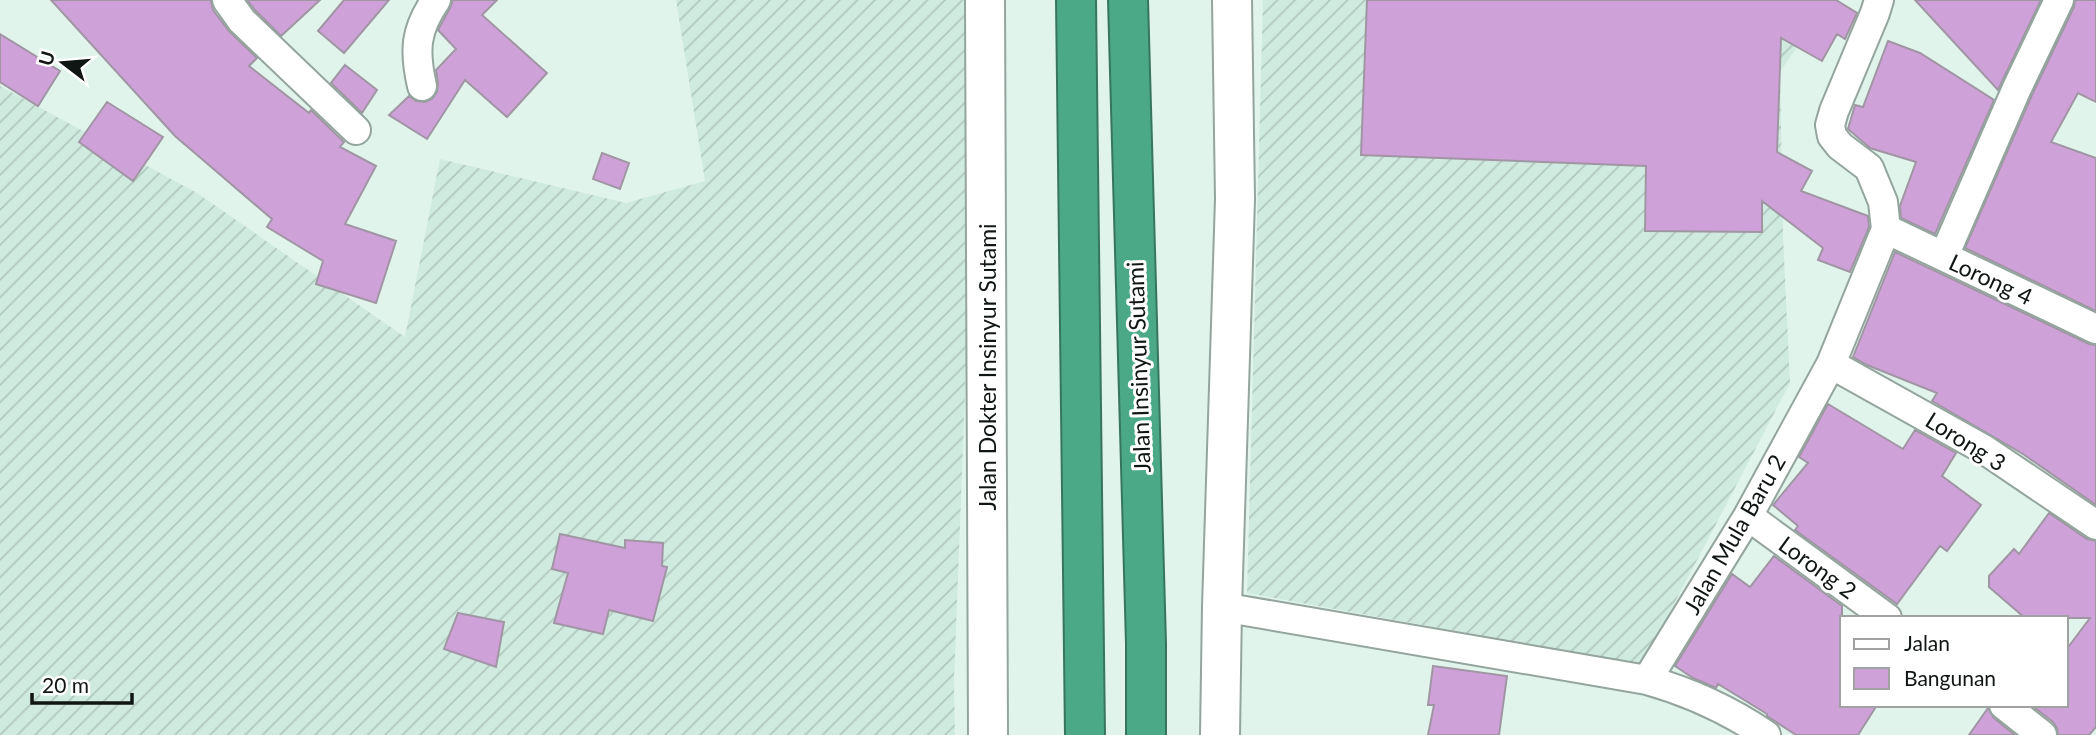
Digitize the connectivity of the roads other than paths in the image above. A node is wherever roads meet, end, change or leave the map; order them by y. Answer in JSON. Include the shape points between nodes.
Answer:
{"nodes":[{"id":1,"x":227,"y":0,"type":"edge"},
{"id":2,"x":436,"y":0,"type":"edge"},
{"id":3,"x":985,"y":0,"type":"edge"},
{"id":4,"x":1128,"y":0,"type":"edge"},
{"id":5,"x":1232,"y":0,"type":"edge"},
{"id":6,"x":1879,"y":0,"type":"edge"},
{"id":7,"x":2059,"y":0,"type":"edge"},
{"id":8,"x":1075,"y":9,"type":"edge"},
{"id":9,"x":422,"y":86,"type":"dead end"},
{"id":10,"x":356,"y":130,"type":"dead end"},
{"id":11,"x":1886,"y":229,"type":"junction"},
{"id":12,"x":1944,"y":256,"type":"junction"},
{"id":13,"x":2096,"y":329,"type":"edge"},
{"id":14,"x":1831,"y":364,"type":"junction"},
{"id":15,"x":1748,"y":516,"type":"junction"},
{"id":16,"x":2096,"y":525,"type":"edge"},
{"id":17,"x":1222,"y":607,"type":"junction"},
{"id":18,"x":1884,"y":616,"type":"edge"},
{"id":19,"x":1647,"y":680,"type":"junction"},
{"id":20,"x":2007,"y":707,"type":"edge"},
{"id":21,"x":988,"y":735,"type":"edge"},
{"id":22,"x":1085,"y":735,"type":"edge"},
{"id":23,"x":1146,"y":735,"type":"edge"},
{"id":24,"x":1220,"y":735,"type":"edge"},
{"id":25,"x":1766,"y":735,"type":"edge"},
{"id":26,"x":2042,"y":735,"type":"edge"}],
"edges":[{"from":1,"to":10,"type":"street","via":[[242,21]]},
{"from":2,"to":9,"type":"street","via":[[420,28],[416,62]]},
{"from":3,"to":21,"type":"street","name":"Jalan Dokter Insinyur Sutami"},
{"from":4,"to":23,"type":"highway","name":"Jalan Insinyur Sutami"},
{"from":5,"to":17,"type":"street","via":[[1235,199]]},
{"from":6,"to":11,"type":"street","via":[[1830,125],[1840,146],[1869,168],[1883,202]]},
{"from":7,"to":12,"type":"street"},
{"from":8,"to":22,"type":"highway"},
{"from":11,"to":12,"type":"street","name":"Lorong 4"},
{"from":11,"to":14,"type":"street","name":"Jalan Mula Baru 2"},
{"from":12,"to":13,"type":"street","name":"Lorong 4"},
{"from":14,"to":15,"type":"street","name":"Jalan Mula Baru 2"},
{"from":14,"to":16,"type":"street","name":"Lorong 3","via":[[1985,450]]},
{"from":15,"to":18,"type":"street","name":"Lorong 2"},
{"from":15,"to":19,"type":"street","name":"Jalan Mula Baru 2"},
{"from":17,"to":19,"type":"street"},
{"from":17,"to":24,"type":"street"},
{"from":19,"to":25,"type":"street","via":[[1697,696]]},
{"from":20,"to":26,"type":"street"}]}
